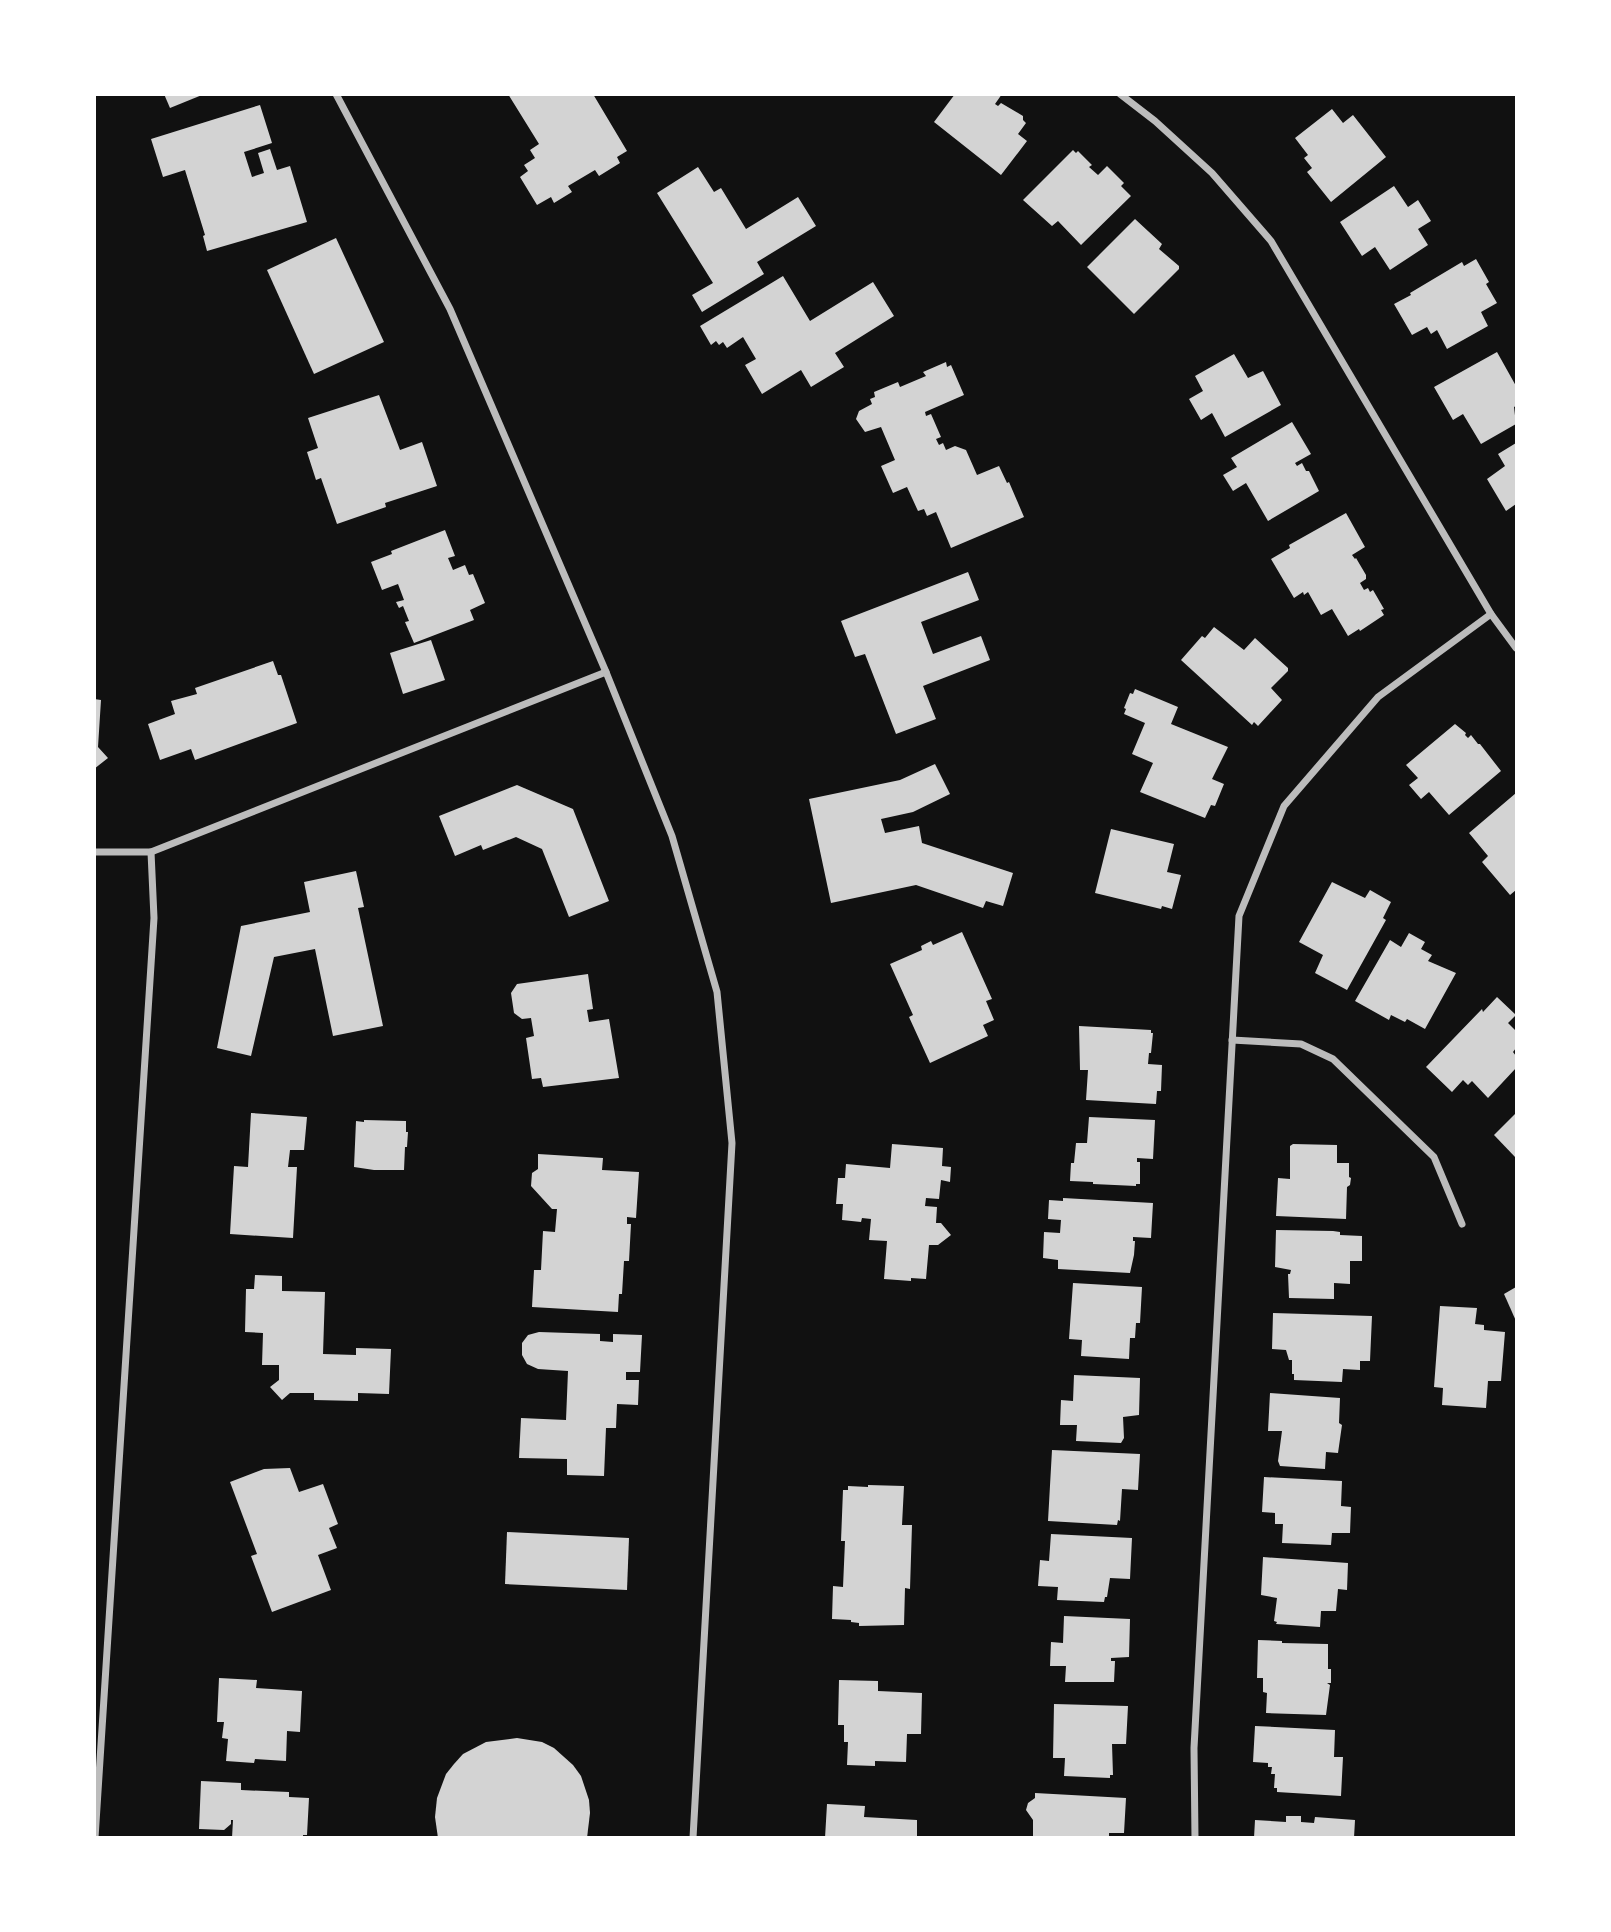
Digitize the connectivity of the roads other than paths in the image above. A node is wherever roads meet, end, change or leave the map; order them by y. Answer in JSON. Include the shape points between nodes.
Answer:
{"nodes":[{"id":1,"x":336,"y":94,"type":"edge"},
{"id":2,"x":1120,"y":94,"type":"edge"},
{"id":3,"x":1491,"y":614,"type":"junction"},
{"id":4,"x":1517,"y":648,"type":"edge"},
{"id":5,"x":606,"y":672,"type":"junction"},
{"id":6,"x":94,"y":852,"type":"edge"},
{"id":7,"x":151,"y":852,"type":"junction"},
{"id":8,"x":1232,"y":1040,"type":"junction"},
{"id":9,"x":1462,"y":1224,"type":"dead end"},
{"id":10,"x":95,"y":1838,"type":"edge"},
{"id":11,"x":693,"y":1838,"type":"edge"},
{"id":12,"x":1195,"y":1838,"type":"edge"}],
"edges":[{"from":1,"to":5,"type":"street","via":[[450,309]]},
{"from":2,"to":3,"type":"street","via":[[1212,173],[1271,241]]},
{"from":3,"to":4,"type":"street"},
{"from":3,"to":8,"type":"street","via":[[1378,697],[1284,806],[1239,916]]},
{"from":5,"to":7,"type":"street"},
{"from":5,"to":11,"type":"street","via":[[672,836],[717,992],[732,1143]]},
{"from":6,"to":7,"type":"street"},
{"from":7,"to":10,"type":"street","via":[[155,918]]},
{"from":8,"to":9,"type":"street","via":[[1301,1044],[1333,1059],[1434,1157]]},
{"from":8,"to":12,"type":"street","via":[[1194,1748]]}]}
